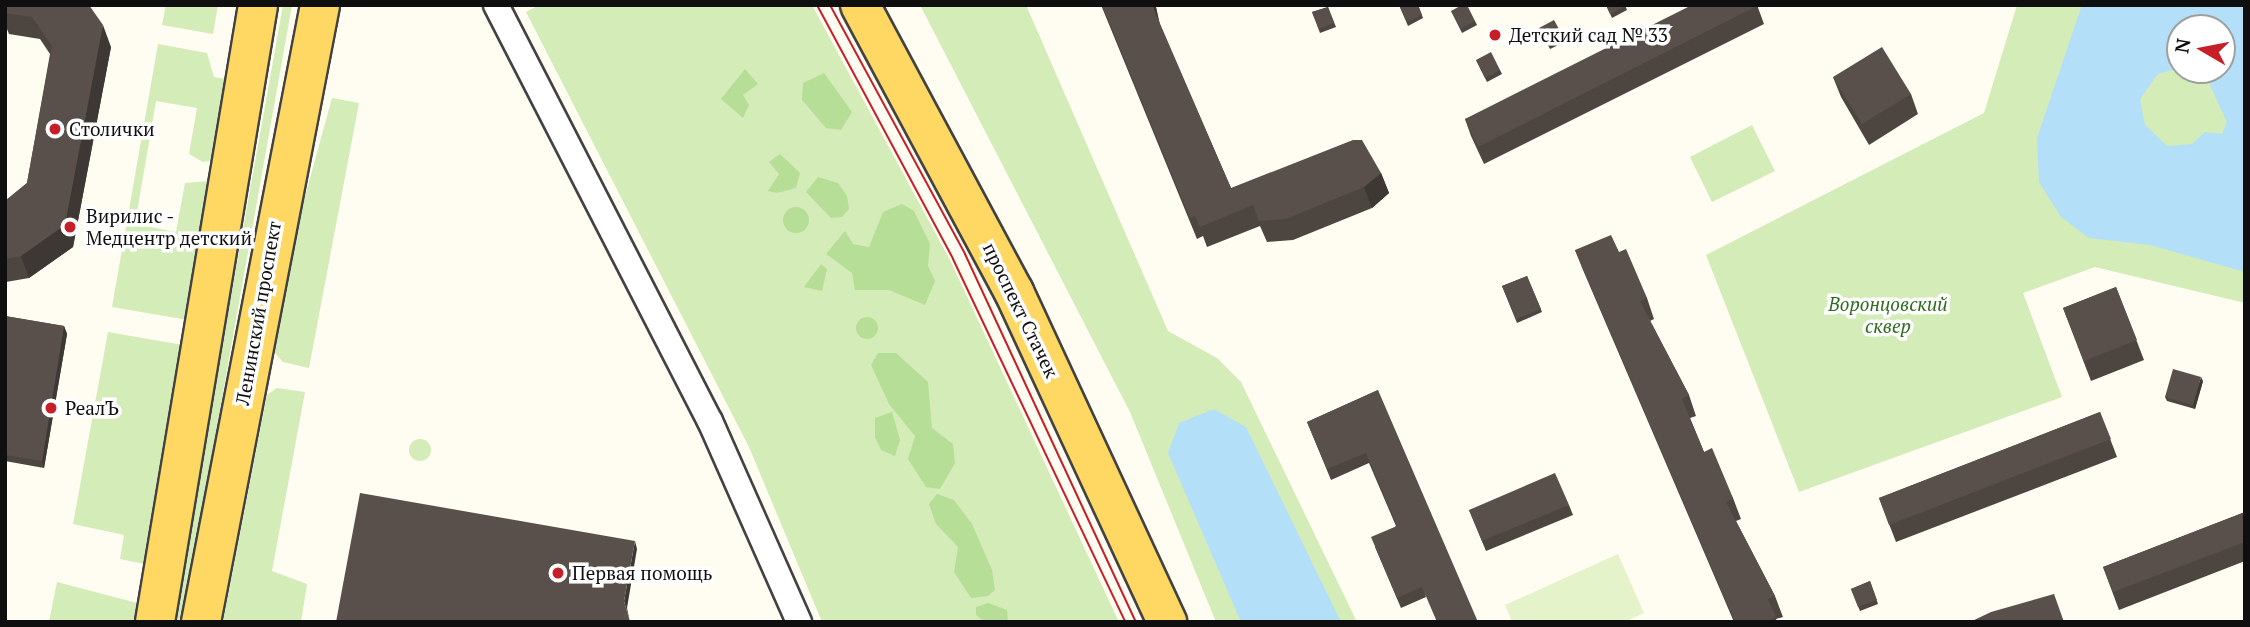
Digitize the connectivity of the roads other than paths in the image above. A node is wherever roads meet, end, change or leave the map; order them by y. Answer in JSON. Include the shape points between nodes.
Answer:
{"nodes":[{"id":1,"x":258,"y":5,"type":"edge"},
{"id":2,"x":320,"y":5,"type":"edge"},
{"id":3,"x":496,"y":5,"type":"edge"},
{"id":4,"x":860,"y":5,"type":"edge"},
{"id":5,"x":890,"y":5,"type":"edge"},
{"id":6,"x":155,"y":622,"type":"edge"},
{"id":7,"x":201,"y":622,"type":"edge"},
{"id":8,"x":799,"y":622,"type":"edge"},
{"id":9,"x":1167,"y":622,"type":"edge"},
{"id":10,"x":1194,"y":622,"type":"edge"}],
"edges":[{"from":1,"to":6,"type":"main road"},
{"from":2,"to":7,"type":"main road","name":"Ленинский проспект"},
{"from":3,"to":8,"type":"street","via":[[710,421]]},
{"from":4,"to":9,"type":"main road","name":"проспект Стачек","via":[[1014,292]]},
{"from":5,"to":10,"type":"main road","name":"проспект Стачек","via":[[1079,374]]}]}
